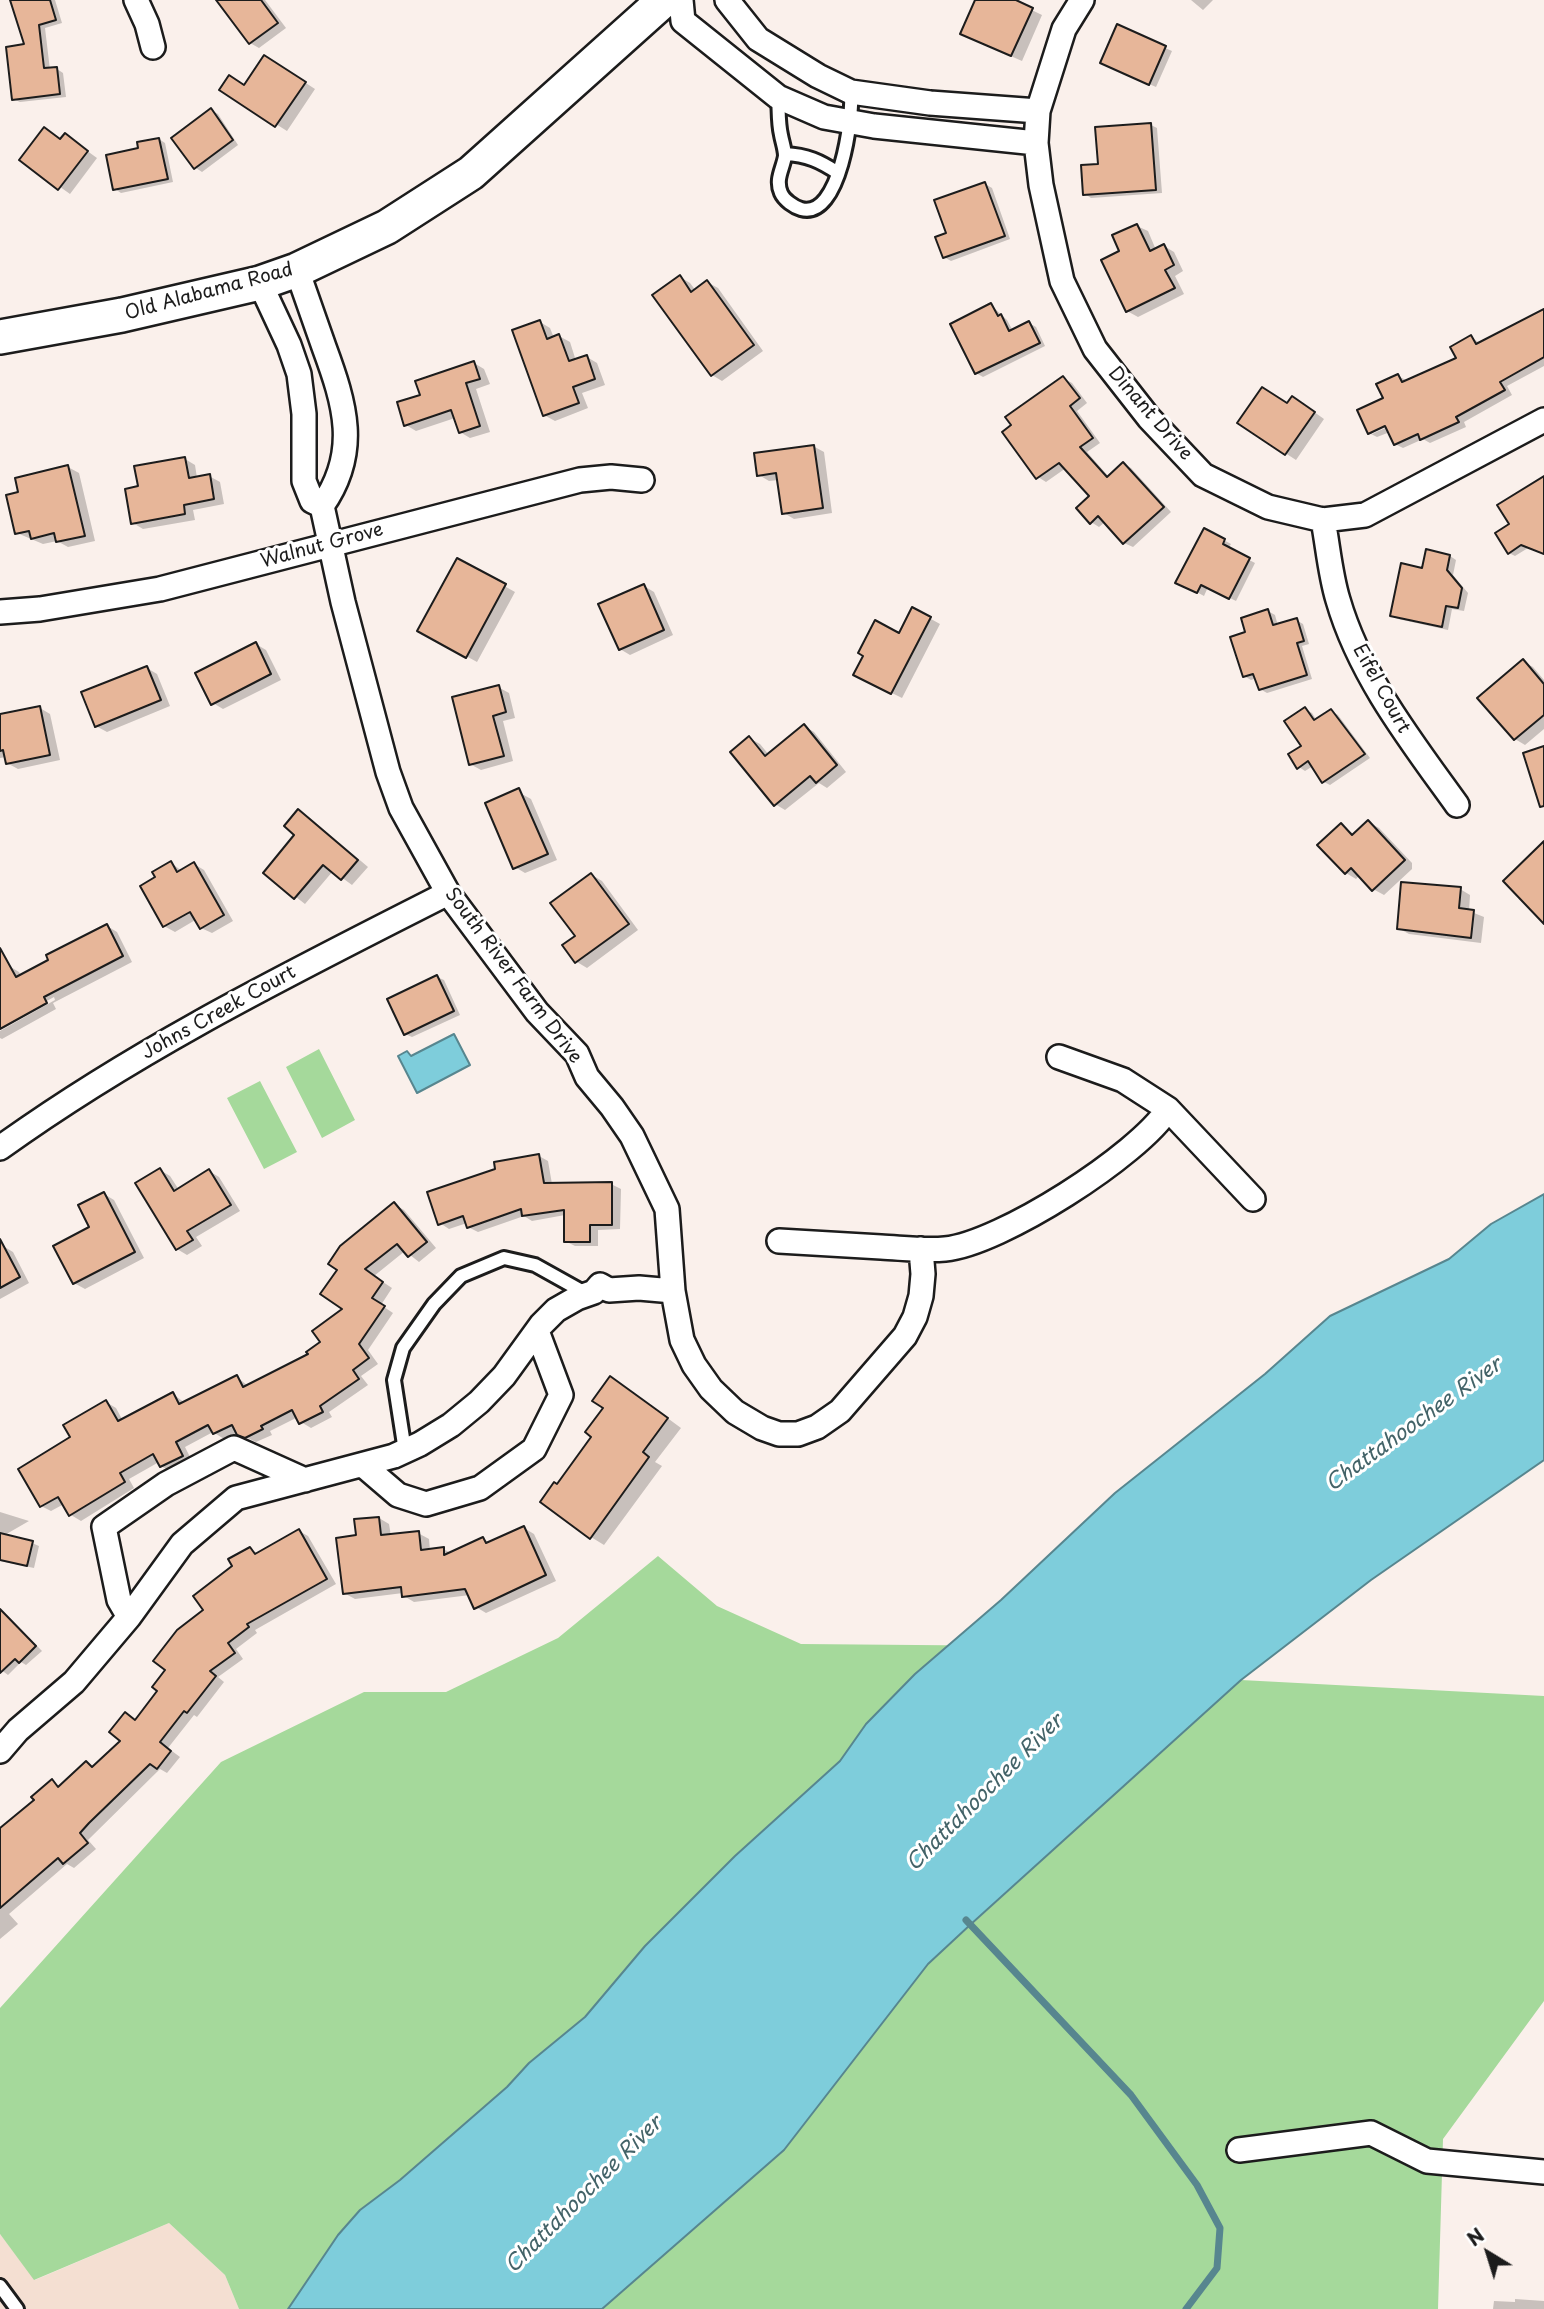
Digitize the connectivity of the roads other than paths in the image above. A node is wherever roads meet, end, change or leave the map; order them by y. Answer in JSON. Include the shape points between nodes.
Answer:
{"nodes":[{"id":1,"x":136,"y":0,"type":"edge"},
{"id":2,"x":664,"y":0,"type":"edge"},
{"id":3,"x":681,"y":0,"type":"edge"},
{"id":4,"x":727,"y":0,"type":"edge"},
{"id":5,"x":1082,"y":0,"type":"edge"},
{"id":6,"x":758,"y":39,"type":"junction"},
{"id":7,"x":153,"y":47,"type":"dead end"},
{"id":8,"x":738,"y":67,"type":"junction"},
{"id":9,"x":851,"y":92,"type":"junction"},
{"id":10,"x":778,"y":97,"type":"junction"},
{"id":11,"x":1038,"y":111,"type":"junction"},
{"id":12,"x":850,"y":121,"type":"junction"},
{"id":13,"x":1036,"y":143,"type":"junction"},
{"id":14,"x":785,"y":154,"type":"junction"},
{"id":15,"x":838,"y":173,"type":"junction"},
{"id":16,"x":297,"y":270,"type":"junction"},
{"id":17,"x":260,"y":283,"type":"junction"},
{"id":18,"x":0,"y":337,"type":"edge"},
{"id":19,"x":1544,"y":420,"type":"edge"},
{"id":20,"x":642,"y":480,"type":"dead end"},
{"id":21,"x":322,"y":506,"type":"junction"},
{"id":22,"x":1323,"y":520,"type":"junction"},
{"id":23,"x":331,"y":543,"type":"junction"},
{"id":24,"x":0,"y":612,"type":"edge"},
{"id":25,"x":1457,"y":804,"type":"dead end"},
{"id":26,"x":447,"y":893,"type":"junction"},
{"id":27,"x":1059,"y":1057,"type":"dead end"},
{"id":28,"x":1168,"y":1109,"type":"junction"},
{"id":29,"x":0,"y":1147,"type":"edge"},
{"id":30,"x":1253,"y":1199,"type":"dead end"},
{"id":31,"x":779,"y":1241,"type":"dead end"},
{"id":32,"x":921,"y":1249,"type":"junction"},
{"id":33,"x":673,"y":1291,"type":"junction"},
{"id":34,"x":588,"y":1294,"type":"junction"},
{"id":35,"x":537,"y":1331,"type":"junction"},
{"id":36,"x":405,"y":1451,"type":"junction"},
{"id":37,"x":363,"y":1465,"type":"junction"},
{"id":38,"x":305,"y":1480,"type":"junction"},
{"id":39,"x":129,"y":1617,"type":"junction"},
{"id":40,"x":0,"y":1751,"type":"edge"},
{"id":41,"x":1239,"y":2150,"type":"dead end"},
{"id":42,"x":1544,"y":2172,"type":"edge"},
{"id":43,"x":0,"y":2286,"type":"edge"},
{"id":44,"x":17,"y":2309,"type":"edge"}],
"edges":[{"from":1,"to":7,"type":"street"},
{"from":2,"to":16,"type":"main road","name":"Old Alabama Road","via":[[471,173],[387,227]]},
{"from":3,"to":8,"type":"street","via":[[683,21]]},
{"from":4,"to":6,"type":"street"},
{"from":5,"to":11,"type":"street","name":"Dinant Drive","via":[[1065,29]]},
{"from":6,"to":8,"type":"street"},
{"from":6,"to":9,"type":"street"},
{"from":8,"to":10,"type":"street"},
{"from":9,"to":11,"type":"street"},
{"from":9,"to":12,"type":"lane"},
{"from":10,"to":12,"type":"street","via":[[824,117]]},
{"from":10,"to":14,"type":"lane"},
{"from":11,"to":13,"type":"street","name":"Dinant Drive"},
{"from":12,"to":13,"type":"street"},
{"from":12,"to":15,"type":"lane"},
{"from":13,"to":22,"type":"street","name":"Dinant Drive","via":[[1062,281],[1095,349],[1149,418],[1203,475],[1268,507]]},
{"from":14,"to":15,"type":"lane","via":[[819,160]]},
{"from":14,"to":15,"type":"lane","via":[[778,178],[781,194],[793,206],[816,209],[825,203]]},
{"from":16,"to":17,"type":"main road","name":"Old Alabama Road"},
{"from":16,"to":21,"type":"street","via":[[345,413],[342,468],[336,487]]},
{"from":17,"to":18,"type":"main road","name":"Old Alabama Road"},
{"from":17,"to":21,"type":"street","name":"South River Farm Drive","via":[[299,374],[304,481],[312,501]]},
{"from":19,"to":22,"type":"street","name":"Dinant Drive","via":[[1365,515]]},
{"from":20,"to":23,"type":"street","name":"Walnut Grove","via":[[580,480]]},
{"from":21,"to":23,"type":"street","name":"South River Farm Drive"},
{"from":22,"to":25,"type":"street","name":"Eifel Court","via":[[1338,599],[1360,657],[1406,735]]},
{"from":23,"to":24,"type":"street","name":"Walnut Grove","via":[[160,589]]},
{"from":23,"to":26,"type":"street","name":"South River Farm Drive","via":[[388,772],[401,808]]},
{"from":26,"to":29,"type":"street","name":"Johns Creek Court","via":[[257,990],[55,1108]]},
{"from":26,"to":33,"type":"street","name":"South River Farm Drive","via":[[537,1012],[577,1054],[587,1077],[632,1136],[667,1209]]},
{"from":27,"to":28,"type":"street","via":[[1123,1080]]},
{"from":28,"to":30,"type":"street"},
{"from":28,"to":32,"type":"street","via":[[1125,1154],[1043,1209],[971,1244]]},
{"from":31,"to":32,"type":"street"},
{"from":32,"to":33,"type":"street","name":"South River Farm Drive","via":[[921,1296],[905,1336],[840,1411],[798,1434],[762,1428],[735,1412],[711,1389],[682,1340]]},
{"from":33,"to":34,"type":"street","via":[[609,1290],[600,1285]]},
{"from":34,"to":35,"type":"street","via":[[556,1310]]},
{"from":34,"to":36,"type":"lane","via":[[535,1265],[504,1258],[461,1276],[433,1304],[403,1348],[394,1380]]},
{"from":35,"to":36,"type":"street","via":[[479,1402],[451,1425]]},
{"from":35,"to":37,"type":"street","via":[[561,1395],[534,1449],[481,1488],[426,1504],[397,1495]]},
{"from":36,"to":37,"type":"street"},
{"from":37,"to":38,"type":"street"},
{"from":38,"to":39,"type":"street","via":[[236,1498],[182,1544]]},
{"from":38,"to":39,"type":"street","via":[[234,1448],[166,1484],[104,1527],[119,1600]]},
{"from":39,"to":40,"type":"street","via":[[74,1682]]},
{"from":41,"to":42,"type":"street","via":[[1371,2133],[1427,2161]]},
{"from":43,"to":44,"type":"lane"}]}
